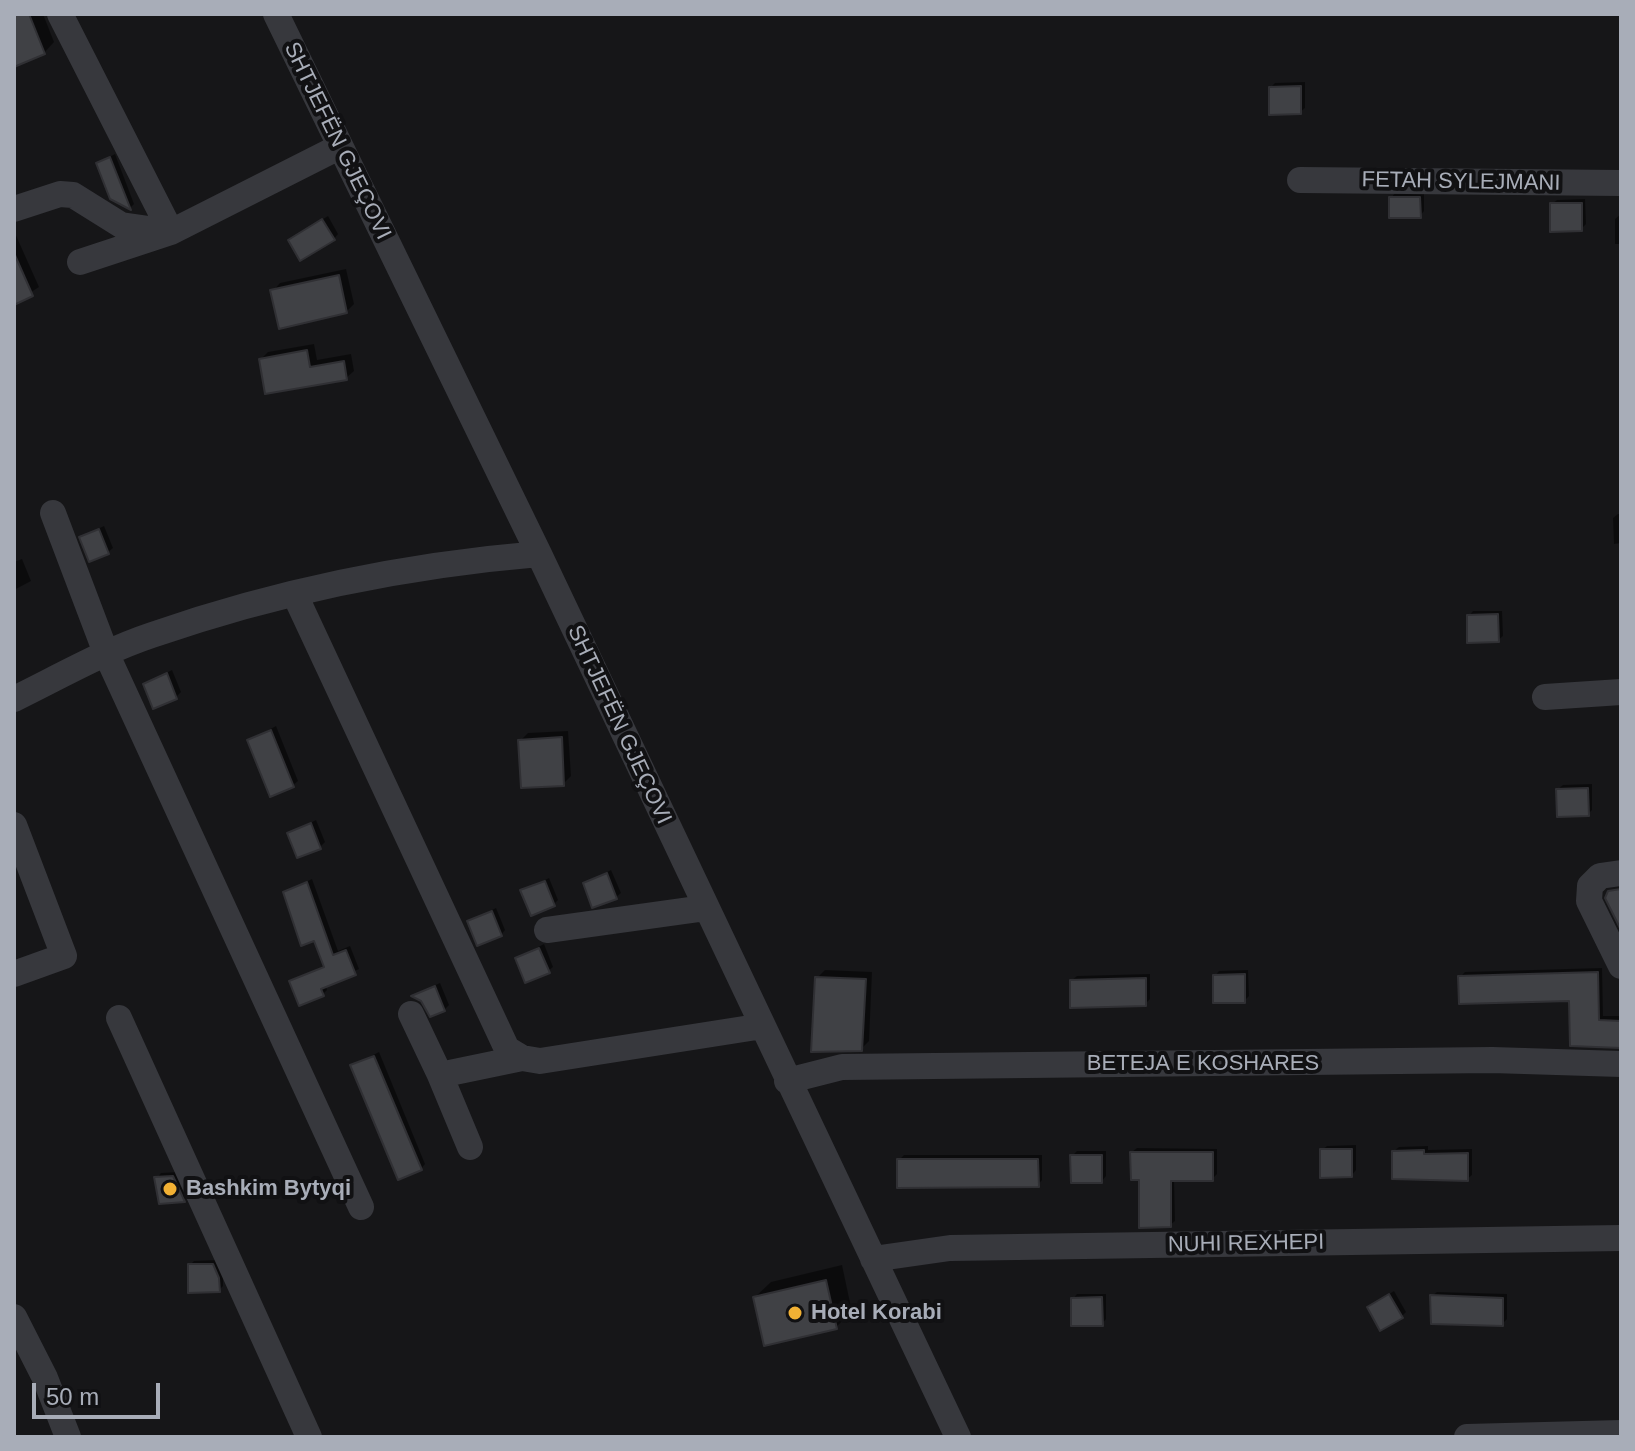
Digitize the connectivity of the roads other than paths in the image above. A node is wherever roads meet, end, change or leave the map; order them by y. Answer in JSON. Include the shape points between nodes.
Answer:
{"nodes":[{"id":1,"x":60,"y":14,"type":"edge"},
{"id":2,"x":276,"y":14,"type":"edge"},
{"id":3,"x":339,"y":147,"type":"junction"},
{"id":4,"x":1300,"y":180,"type":"dead end"},
{"id":5,"x":1621,"y":183,"type":"edge"},
{"id":6,"x":14,"y":209,"type":"edge"},
{"id":7,"x":171,"y":232,"type":"junction"},
{"id":8,"x":80,"y":262,"type":"dead end"},
{"id":9,"x":53,"y":513,"type":"dead end"},
{"id":10,"x":539,"y":554,"type":"junction"},
{"id":11,"x":295,"y":595,"type":"junction"},
{"id":12,"x":106,"y":653,"type":"junction"},
{"id":13,"x":1621,"y":692,"type":"edge"},
{"id":14,"x":1545,"y":697,"type":"dead end"},
{"id":15,"x":14,"y":699,"type":"edge"},
{"id":16,"x":14,"y":825,"type":"edge"},
{"id":17,"x":20,"y":860,"type":"edge"},
{"id":18,"x":1621,"y":873,"type":"edge"},
{"id":19,"x":705,"y":908,"type":"junction"},
{"id":20,"x":547,"y":930,"type":"dead end"},
{"id":21,"x":1621,"y":966,"type":"edge"},
{"id":22,"x":14,"y":974,"type":"edge"},
{"id":23,"x":411,"y":1014,"type":"dead end"},
{"id":24,"x":119,"y":1018,"type":"dead end"},
{"id":25,"x":763,"y":1026,"type":"junction"},
{"id":26,"x":522,"y":1058,"type":"junction"},
{"id":27,"x":1621,"y":1064,"type":"edge"},
{"id":28,"x":440,"y":1075,"type":"junction"},
{"id":29,"x":787,"y":1081,"type":"junction"},
{"id":30,"x":470,"y":1147,"type":"dead end"},
{"id":31,"x":361,"y":1207,"type":"dead end"},
{"id":32,"x":1621,"y":1238,"type":"edge"},
{"id":33,"x":873,"y":1259,"type":"junction"},
{"id":34,"x":14,"y":1317,"type":"edge"},
{"id":35,"x":1621,"y":1433,"type":"edge"},
{"id":36,"x":1586,"y":1435,"type":"edge"},
{"id":37,"x":68,"y":1437,"type":"edge"},
{"id":38,"x":309,"y":1437,"type":"edge"},
{"id":39,"x":958,"y":1437,"type":"edge"},
{"id":40,"x":1467,"y":1437,"type":"edge"}],
"edges":[{"from":1,"to":7,"type":"street"},
{"from":2,"to":3,"type":"street","name":"SHTJEFËN GJEÇOVI"},
{"from":3,"to":7,"type":"street"},
{"from":3,"to":10,"type":"street","name":"SHTJEFËN GJEÇOVI"},
{"from":4,"to":5,"type":"street","name":"FETAH SYLEJMANI"},
{"from":6,"to":7,"type":"street","via":[[73,195],[121,225]]},
{"from":7,"to":8,"type":"street"},
{"from":9,"to":12,"type":"street"},
{"from":10,"to":11,"type":"street","via":[[395,572]]},
{"from":10,"to":19,"type":"street","name":"SHTJEFËN GJEÇOVI"},
{"from":11,"to":12,"type":"street"},
{"from":11,"to":26,"type":"street","via":[[495,1030],[507,1049]]},
{"from":12,"to":15,"type":"street"},
{"from":12,"to":31,"type":"street"},
{"from":13,"to":14,"type":"street"},
{"from":16,"to":17,"type":"street"},
{"from":17,"to":22,"type":"street","via":[[64,956]]},
{"from":18,"to":21,"type":"street","via":[[1600,876],[1590,886],[1589,901]]},
{"from":19,"to":20,"type":"street"},
{"from":19,"to":25,"type":"street","name":"SHTJEFËN GJEÇOVI"},
{"from":23,"to":28,"type":"street"},
{"from":24,"to":38,"type":"street"},
{"from":25,"to":26,"type":"street","via":[[566,1058]]},
{"from":25,"to":29,"type":"street","name":"SHTJEFËN GJEÇOVI"},
{"from":26,"to":28,"type":"street"},
{"from":27,"to":29,"type":"street","name":"BETEJA E KOSHARES","via":[[1492,1060],[842,1067]]},
{"from":28,"to":30,"type":"street"},
{"from":29,"to":33,"type":"street","name":"SHTJEFËN GJEÇOVI"},
{"from":32,"to":33,"type":"street","name":"NUHI REXHEPI","via":[[950,1248]]},
{"from":33,"to":39,"type":"street","name":"SHTJEFËN GJEÇOVI"},
{"from":34,"to":37,"type":"street"},
{"from":35,"to":36,"type":"street"},
{"from":36,"to":40,"type":"street"}]}
